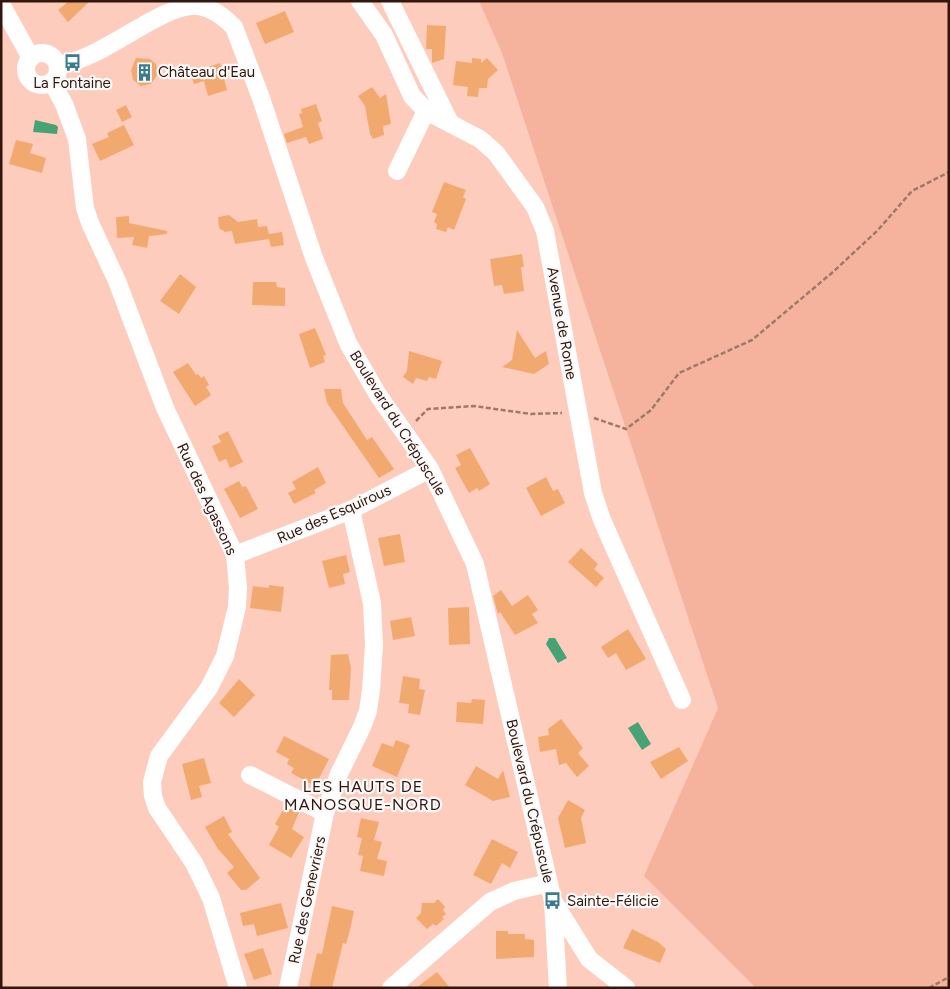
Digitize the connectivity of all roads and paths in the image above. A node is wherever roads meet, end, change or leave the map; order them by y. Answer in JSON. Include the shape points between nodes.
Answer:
{"nodes":[{"id":1,"x":360,"y":1,"type":"edge"},
{"id":2,"x":390,"y":1,"type":"edge"},
{"id":3,"x":1,"y":4,"type":"edge"},
{"id":4,"x":31,"y":58,"type":"junction"},
{"id":5,"x":55,"y":74,"type":"junction"},
{"id":6,"x":426,"y":111,"type":"junction"},
{"id":7,"x":450,"y":123,"type":"junction"},
{"id":8,"x":397,"y":171,"type":"dead end"},
{"id":9,"x":949,"y":172,"type":"edge"},
{"id":10,"x":578,"y":412,"type":"junction"},
{"id":11,"x":412,"y":425,"type":"dead end"},
{"id":12,"x":430,"y":469,"type":"junction"},
{"id":13,"x":351,"y":510,"type":"junction"},
{"id":14,"x":236,"y":556,"type":"junction"},
{"id":15,"x":682,"y":700,"type":"dead end"},
{"id":16,"x":250,"y":775,"type":"dead end"},
{"id":17,"x":325,"y":812,"type":"junction"},
{"id":18,"x":549,"y":883,"type":"junction"},
{"id":19,"x":553,"y":901,"type":"junction"},
{"id":20,"x":949,"y":977,"type":"edge"},
{"id":21,"x":238,"y":988,"type":"edge"},
{"id":22,"x":288,"y":988,"type":"edge"},
{"id":23,"x":391,"y":988,"type":"edge"},
{"id":24,"x":558,"y":988,"type":"edge"},
{"id":25,"x":626,"y":988,"type":"edge"},
{"id":26,"x":929,"y":988,"type":"edge"}],
"edges":[{"from":1,"to":6,"type":"street","name":"Avenue de Rome","via":[[384,35],[412,96]]},
{"from":2,"to":7,"type":"street"},
{"from":3,"to":4,"type":"street"},
{"from":4,"to":5,"type":"street","via":[[37,54],[49,55]]},
{"from":4,"to":5,"type":"street","via":[[26,67],[32,82],[42,85]]},
{"from":5,"to":12,"type":"street","name":"Boulevard du Crépuscule","via":[[163,16],[190,6],[212,10],[234,27],[262,98],[314,258],[348,343],[378,395]]},
{"from":5,"to":14,"type":"street","name":"Rue des Agassons","via":[[77,140],[85,208],[90,223],[117,281],[165,408]]},
{"from":6,"to":7,"type":"street","name":"Avenue de Rome"},
{"from":6,"to":8,"type":"street"},
{"from":7,"to":10,"type":"street","name":"Avenue de Rome","via":[[496,153],[540,218]]},
{"from":9,"to":10,"type":"path","via":[[912,191],[878,230],[833,272],[752,340],[679,373],[651,410],[626,428]]},
{"from":10,"to":11,"type":"path","via":[[531,414],[474,406],[428,409]]},
{"from":10,"to":15,"type":"street","name":"Avenue de Rome","via":[[593,493],[602,520]]},
{"from":12,"to":13,"type":"street","name":"Rue des Esquirous"},
{"from":12,"to":18,"type":"street","name":"Boulevard du Crépuscule","via":[[479,578]]},
{"from":13,"to":14,"type":"street","name":"Rue des Esquirous"},
{"from":13,"to":17,"type":"street","name":"Rue des Genevriers","via":[[372,603],[371,690],[362,728],[338,774]]},
{"from":14,"to":21,"type":"street","name":"Rue des Agassons","via":[[236,607],[225,656],[208,688],[159,756],[152,782],[157,808],[194,863],[211,898]]},
{"from":16,"to":17,"type":"street"},
{"from":17,"to":22,"type":"street","name":"Rue des Genevriers"},
{"from":18,"to":19,"type":"street","name":"Boulevard du Crépuscule"},
{"from":18,"to":23,"type":"street","via":[[514,891],[490,902]]},
{"from":19,"to":24,"type":"street"},
{"from":19,"to":25,"type":"street","via":[[589,959]]},
{"from":20,"to":26,"type":"path"}]}
